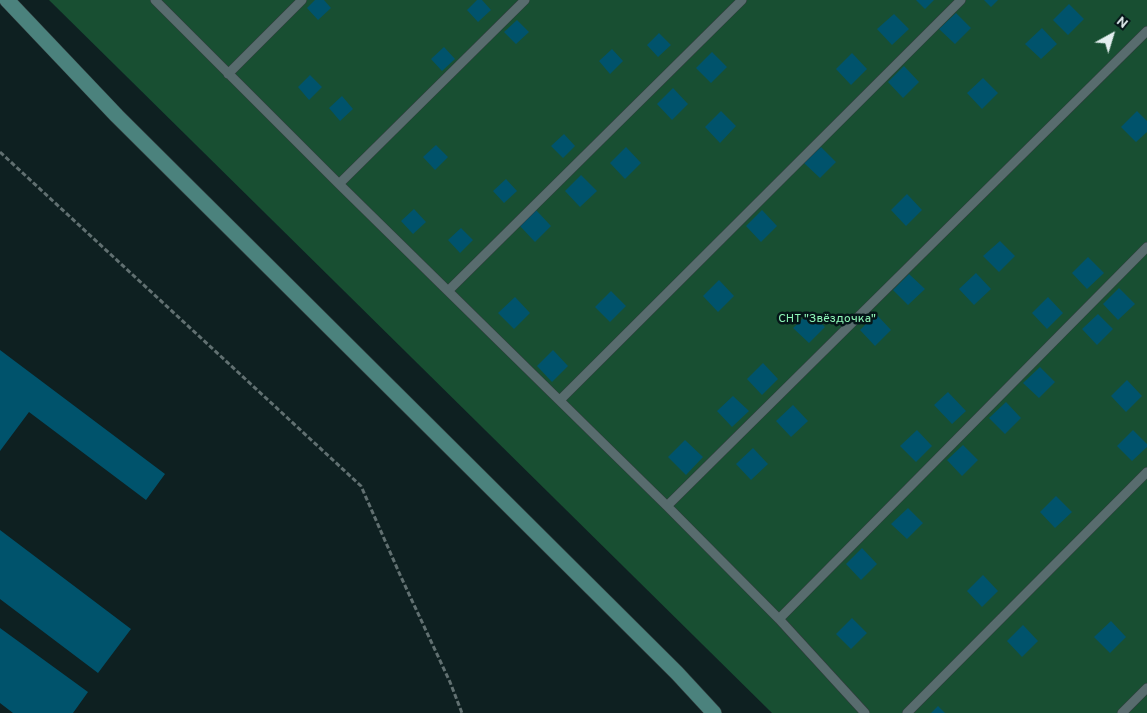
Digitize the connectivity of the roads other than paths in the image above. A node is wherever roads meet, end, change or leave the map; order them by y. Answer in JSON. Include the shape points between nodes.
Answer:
{"nodes":[{"id":1,"x":7,"y":0,"type":"edge"},
{"id":2,"x":155,"y":0,"type":"edge"},
{"id":3,"x":302,"y":0,"type":"edge"},
{"id":4,"x":525,"y":0,"type":"edge"},
{"id":5,"x":742,"y":0,"type":"edge"},
{"id":6,"x":961,"y":0,"type":"edge"},
{"id":7,"x":1147,"y":30,"type":"edge"},
{"id":8,"x":228,"y":74,"type":"junction"},
{"id":9,"x":339,"y":184,"type":"junction"},
{"id":10,"x":1147,"y":246,"type":"edge"},
{"id":11,"x":448,"y":291,"type":"junction"},
{"id":12,"x":560,"y":400,"type":"junction"},
{"id":13,"x":1147,"y":472,"type":"edge"},
{"id":14,"x":668,"y":506,"type":"junction"},
{"id":15,"x":779,"y":619,"type":"junction"},
{"id":16,"x":1147,"y":688,"type":"edge"},
{"id":17,"x":714,"y":713,"type":"edge"},
{"id":18,"x":866,"y":713,"type":"edge"},
{"id":19,"x":906,"y":713,"type":"edge"},
{"id":20,"x":1122,"y":713,"type":"edge"}],
"edges":[{"from":1,"to":17,"type":"street","via":[[117,116]]},
{"from":2,"to":8,"type":"lane"},
{"from":3,"to":8,"type":"lane"},
{"from":4,"to":9,"type":"lane"},
{"from":5,"to":11,"type":"lane"},
{"from":6,"to":12,"type":"lane"},
{"from":7,"to":14,"type":"lane"},
{"from":8,"to":9,"type":"lane"},
{"from":9,"to":11,"type":"lane"},
{"from":10,"to":15,"type":"lane"},
{"from":11,"to":12,"type":"lane"},
{"from":12,"to":14,"type":"lane"},
{"from":13,"to":19,"type":"lane"},
{"from":14,"to":15,"type":"lane"},
{"from":15,"to":18,"type":"lane"},
{"from":16,"to":20,"type":"lane"}]}
